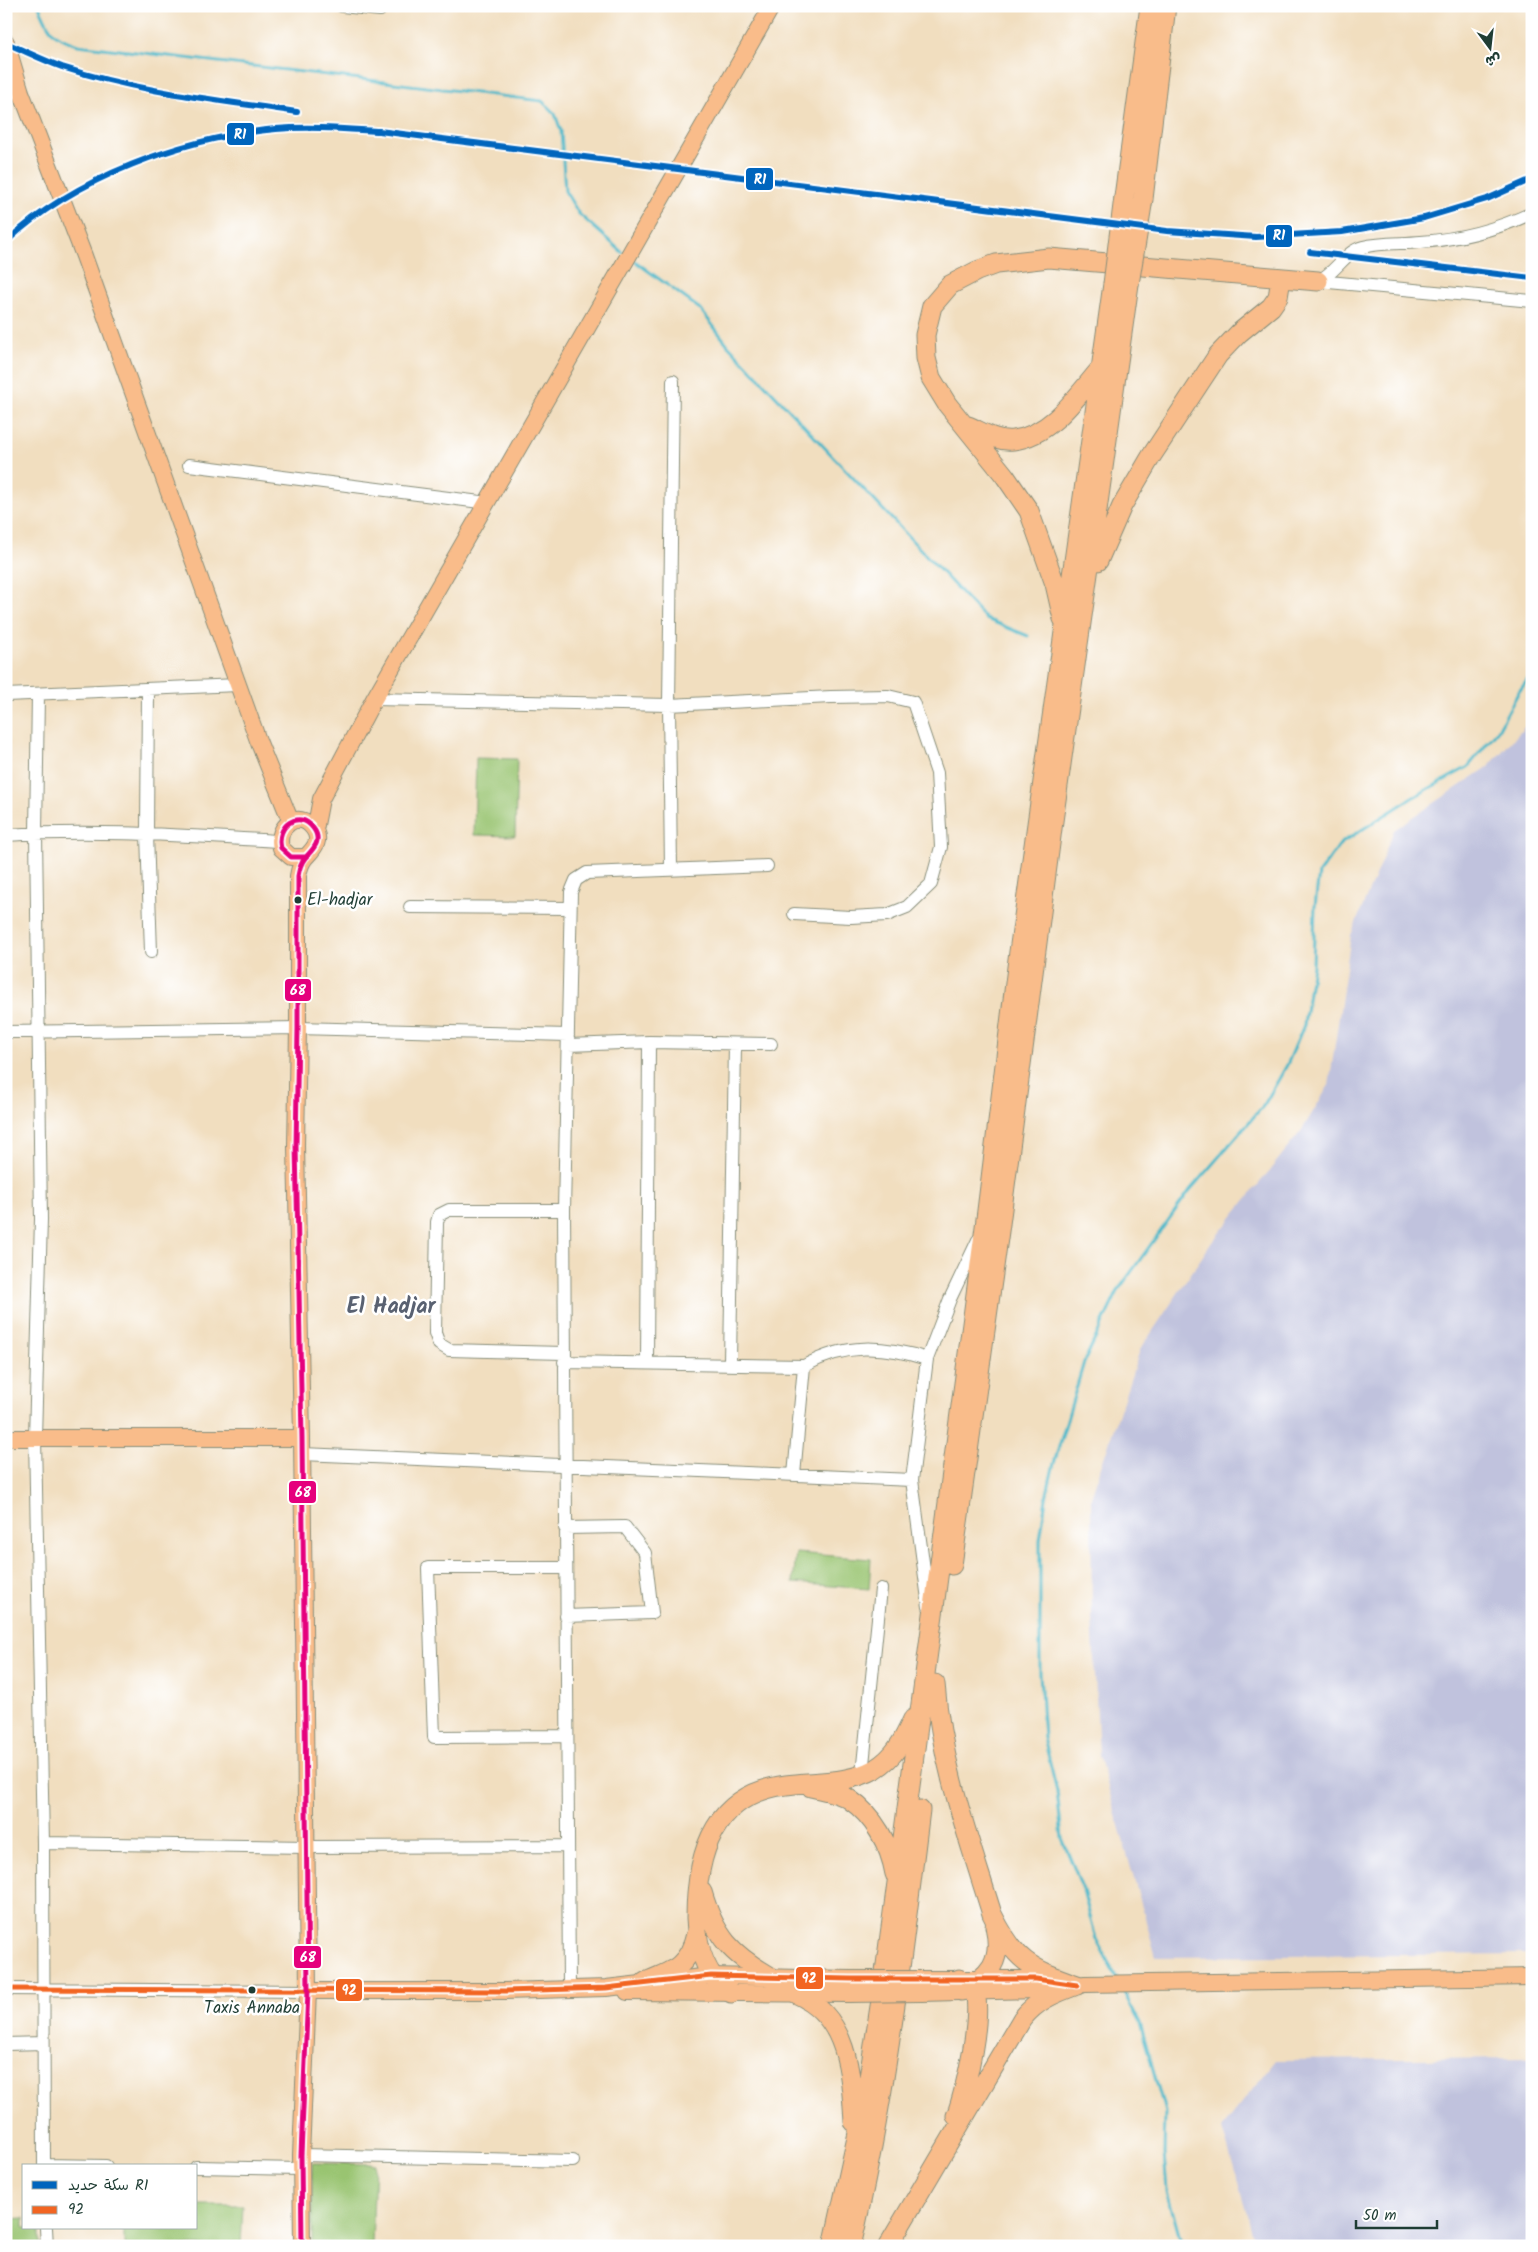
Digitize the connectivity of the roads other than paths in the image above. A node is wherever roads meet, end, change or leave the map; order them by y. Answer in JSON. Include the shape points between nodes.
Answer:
{"nodes":[{"id":1,"x":342,"y":6,"type":"edge"},
{"id":2,"x":380,"y":6,"type":"edge"},
{"id":3,"x":772,"y":6,"type":"edge"},
{"id":4,"x":1150,"y":6,"type":"edge"},
{"id":5,"x":1166,"y":6,"type":"edge"},
{"id":6,"x":6,"y":42,"type":"edge"},
{"id":7,"x":14,"y":92,"type":"edge"},
{"id":8,"x":1532,"y":213,"type":"edge"},
{"id":9,"x":1280,"y":278,"type":"junction"},
{"id":10,"x":1318,"y":281,"type":"junction"},
{"id":11,"x":1121,"y":284,"type":"junction"},
{"id":12,"x":1532,"y":301,"type":"edge"},
{"id":13,"x":1101,"y":368,"type":"junction"},
{"id":14,"x":673,"y":381,"type":"dead end"},
{"id":15,"x":965,"y":425,"type":"junction"},
{"id":16,"x":189,"y":465,"type":"dead end"},
{"id":17,"x":488,"y":503,"type":"junction"},
{"id":18,"x":1088,"y":585,"type":"junction"},
{"id":19,"x":1065,"y":628,"type":"junction"},
{"id":20,"x":238,"y":685,"type":"junction"},
{"id":21,"x":148,"y":689,"type":"junction"},
{"id":22,"x":38,"y":694,"type":"junction"},
{"id":23,"x":6,"y":695,"type":"edge"},
{"id":24,"x":374,"y":699,"type":"junction"},
{"id":25,"x":670,"y":704,"type":"junction"},
{"id":26,"x":321,"y":799,"type":"junction"},
{"id":27,"x":294,"y":821,"type":"junction"},
{"id":28,"x":314,"y":830,"type":"junction"},
{"id":29,"x":36,"y":833,"type":"junction"},
{"id":30,"x":147,"y":834,"type":"junction"},
{"id":31,"x":6,"y":835,"type":"edge"},
{"id":32,"x":279,"y":841,"type":"junction"},
{"id":33,"x":298,"y":857,"type":"junction"},
{"id":34,"x":767,"y":866,"type":"dead end"},
{"id":35,"x":671,"y":870,"type":"junction"},
{"id":36,"x":410,"y":907,"type":"dead end"},
{"id":37,"x":570,"y":908,"type":"junction"},
{"id":38,"x":794,"y":914,"type":"dead end"},
{"id":39,"x":151,"y":952,"type":"dead end"},
{"id":40,"x":298,"y":1028,"type":"junction"},
{"id":41,"x":6,"y":1032,"type":"edge"},
{"id":42,"x":40,"y":1033,"type":"junction"},
{"id":43,"x":568,"y":1040,"type":"junction"},
{"id":44,"x":649,"y":1042,"type":"junction"},
{"id":45,"x":735,"y":1044,"type":"junction"},
{"id":46,"x":771,"y":1044,"type":"dead end"},
{"id":47,"x":564,"y":1210,"type":"junction"},
{"id":48,"x":985,"y":1227,"type":"junction"},
{"id":49,"x":564,"y":1357,"type":"junction"},
{"id":50,"x":927,"y":1359,"type":"junction"},
{"id":51,"x":647,"y":1362,"type":"junction"},
{"id":52,"x":730,"y":1363,"type":"junction"},
{"id":53,"x":804,"y":1366,"type":"junction"},
{"id":54,"x":6,"y":1438,"type":"edge"},
{"id":55,"x":35,"y":1438,"type":"junction"},
{"id":56,"x":302,"y":1446,"type":"junction"},
{"id":57,"x":565,"y":1465,"type":"junction"},
{"id":58,"x":794,"y":1475,"type":"junction"},
{"id":59,"x":912,"y":1480,"type":"junction"},
{"id":60,"x":565,"y":1528,"type":"junction"},
{"id":61,"x":566,"y":1568,"type":"junction"},
{"id":62,"x":881,"y":1589,"type":"dead end"},
{"id":63,"x":566,"y":1616,"type":"junction"},
{"id":64,"x":932,"y":1626,"type":"junction"},
{"id":65,"x":929,"y":1691,"type":"junction"},
{"id":66,"x":567,"y":1736,"type":"junction"},
{"id":67,"x":862,"y":1774,"type":"junction"},
{"id":68,"x":800,"y":1784,"type":"junction"},
{"id":69,"x":43,"y":1843,"type":"junction"},
{"id":70,"x":568,"y":1846,"type":"junction"},
{"id":71,"x":306,"y":1847,"type":"junction"},
{"id":72,"x":699,"y":1884,"type":"junction"},
{"id":73,"x":897,"y":1884,"type":"junction"},
{"id":74,"x":992,"y":1914,"type":"junction"},
{"id":75,"x":696,"y":1932,"type":"junction"},
{"id":76,"x":711,"y":1976,"type":"junction"},
{"id":77,"x":771,"y":1977,"type":"junction"},
{"id":78,"x":1532,"y":1977,"type":"edge"},
{"id":79,"x":645,"y":1982,"type":"junction"},
{"id":80,"x":1081,"y":1984,"type":"junction"},
{"id":81,"x":970,"y":1985,"type":"junction"},
{"id":82,"x":850,"y":1987,"type":"junction"},
{"id":83,"x":569,"y":1988,"type":"junction"},
{"id":84,"x":606,"y":1988,"type":"junction"},
{"id":85,"x":6,"y":1989,"type":"edge"},
{"id":86,"x":43,"y":1989,"type":"junction"},
{"id":87,"x":308,"y":1991,"type":"junction"},
{"id":88,"x":732,"y":1993,"type":"junction"},
{"id":89,"x":797,"y":1994,"type":"junction"},
{"id":90,"x":43,"y":2043,"type":"junction"},
{"id":91,"x":6,"y":2044,"type":"edge"},
{"id":92,"x":855,"y":2147,"type":"junction"},
{"id":93,"x":573,"y":2161,"type":"dead end"},
{"id":94,"x":300,"y":2162,"type":"junction"},
{"id":95,"x":44,"y":2164,"type":"edge"},
{"id":96,"x":198,"y":2167,"type":"edge"},
{"id":97,"x":933,"y":2167,"type":"junction"},
{"id":98,"x":46,"y":2230,"type":"edge"},
{"id":99,"x":47,"y":2246,"type":"edge"},
{"id":100,"x":302,"y":2246,"type":"edge"},
{"id":101,"x":833,"y":2246,"type":"edge"},
{"id":102,"x":851,"y":2246,"type":"edge"},
{"id":103,"x":888,"y":2246,"type":"edge"}],
"edges":[{"from":1,"to":2,"type":"street","via":[[380,10]]},
{"from":3,"to":17,"type":"main road","via":[[594,312]]},
{"from":4,"to":11,"type":"highway","bridge":true,"via":[[1124,197]]},
{"from":5,"to":11,"type":"highway","bridge":true,"via":[[1142,199]]},
{"from":6,"to":7,"type":"main road"},
{"from":7,"to":20,"type":"main road","via":[[84,256]]},
{"from":8,"to":10,"type":"street","via":[[1476,234],[1360,248],[1347,256],[1326,278]]},
{"from":9,"to":10,"type":"highway"},
{"from":9,"to":15,"type":"highway","via":[[1048,258],[996,264],[977,271],[950,285],[932,306],[925,335],[930,378]]},
{"from":9,"to":18,"type":"highway","via":[[1278,297],[1271,307],[1218,355],[1152,455],[1122,506]]},
{"from":10,"to":12,"type":"street"},
{"from":11,"to":13,"type":"highway"},
{"from":11,"to":18,"type":"highway"},
{"from":13,"to":15,"type":"highway","via":[[1050,424],[1030,434],[1012,440],[994,438]]},
{"from":13,"to":19,"type":"highway"},
{"from":14,"to":25,"type":"street"},
{"from":15,"to":19,"type":"highway","via":[[1029,511],[1055,584]]},
{"from":16,"to":17,"type":"street"},
{"from":17,"to":24,"type":"main road"},
{"from":18,"to":65,"type":"highway","via":[[1000,1224]]},
{"from":19,"to":48,"type":"highway","via":[[1018,959]]},
{"from":20,"to":21,"type":"street"},
{"from":20,"to":27,"type":"main road"},
{"from":21,"to":22,"type":"street"},
{"from":21,"to":30,"type":"street"},
{"from":22,"to":23,"type":"street"},
{"from":22,"to":29,"type":"street"},
{"from":24,"to":25,"type":"street"},
{"from":24,"to":26,"type":"main road"},
{"from":25,"to":35,"type":"street"},
{"from":25,"to":38,"type":"street","via":[[869,696],[888,696],[913,702],[937,774],[941,847],[931,884],[907,907],[887,915]]},
{"from":26,"to":27,"type":"main road"},
{"from":26,"to":28,"type":"main road"},
{"from":27,"to":28,"type":"main road","via":[[310,825]]},
{"from":27,"to":32,"type":"main road","via":[[282,830]]},
{"from":28,"to":33,"type":"main road","via":[[317,842],[311,854]]},
{"from":29,"to":30,"type":"street"},
{"from":29,"to":31,"type":"street"},
{"from":29,"to":42,"type":"street"},
{"from":30,"to":32,"type":"street"},
{"from":30,"to":39,"type":"street"},
{"from":32,"to":33,"type":"main road","via":[[281,848]]},
{"from":33,"to":40,"type":"main road"},
{"from":34,"to":35,"type":"street"},
{"from":35,"to":37,"type":"street","via":[[587,873],[572,886]]},
{"from":36,"to":37,"type":"street"},
{"from":37,"to":43,"type":"street"},
{"from":40,"to":42,"type":"street"},
{"from":40,"to":43,"type":"street"},
{"from":40,"to":56,"type":"main road","via":[[296,1146]]},
{"from":41,"to":42,"type":"street"},
{"from":42,"to":55,"type":"street","via":[[41,1219]]},
{"from":43,"to":44,"type":"street"},
{"from":43,"to":47,"type":"street"},
{"from":44,"to":45,"type":"street"},
{"from":44,"to":51,"type":"street"},
{"from":45,"to":46,"type":"street"},
{"from":45,"to":52,"type":"street"},
{"from":47,"to":49,"type":"street"},
{"from":47,"to":49,"type":"street","via":[[442,1212],[437,1222],[435,1334],[440,1344],[449,1350]]},
{"from":48,"to":50,"type":"street","via":[[950,1299]]},
{"from":48,"to":64,"type":"highway"},
{"from":49,"to":51,"type":"street"},
{"from":49,"to":57,"type":"street"},
{"from":50,"to":53,"type":"street","via":[[864,1347],[823,1355]]},
{"from":50,"to":59,"type":"street"},
{"from":51,"to":52,"type":"street"},
{"from":52,"to":53,"type":"street"},
{"from":53,"to":58,"type":"street"},
{"from":54,"to":55,"type":"main road"},
{"from":55,"to":56,"type":"main road"},
{"from":55,"to":69,"type":"street"},
{"from":56,"to":57,"type":"street"},
{"from":56,"to":71,"type":"main road"},
{"from":57,"to":58,"type":"street"},
{"from":57,"to":60,"type":"street"},
{"from":58,"to":59,"type":"street"},
{"from":59,"to":64,"type":"street"},
{"from":60,"to":61,"type":"street"},
{"from":60,"to":63,"type":"street","via":[[625,1527],[645,1553],[652,1613]]},
{"from":61,"to":63,"type":"street"},
{"from":61,"to":66,"type":"street","via":[[428,1568],[434,1737]]},
{"from":62,"to":67,"type":"street"},
{"from":63,"to":66,"type":"street"},
{"from":64,"to":65,"type":"highway"},
{"from":65,"to":67,"type":"highway","via":[[899,1748],[885,1762]]},
{"from":65,"to":73,"type":"highway"},
{"from":65,"to":74,"type":"highway"},
{"from":65,"to":102,"type":"highway","via":[[898,1988]]},
{"from":66,"to":70,"type":"street"},
{"from":67,"to":68,"type":"highway"},
{"from":68,"to":72,"type":"highway","via":[[761,1791],[728,1812],[706,1845]]},
{"from":68,"to":73,"type":"highway","via":[[848,1799],[863,1813],[883,1836]]},
{"from":69,"to":71,"type":"street"},
{"from":69,"to":86,"type":"street"},
{"from":70,"to":71,"type":"street"},
{"from":70,"to":83,"type":"street"},
{"from":71,"to":87,"type":"main road"},
{"from":72,"to":75,"type":"highway"},
{"from":72,"to":77,"type":"highway","via":[[711,1920],[724,1941],[743,1960]]},
{"from":73,"to":92,"type":"highway","via":[[866,2097]]},
{"from":74,"to":80,"type":"highway","via":[[1014,1953],[1040,1971]]},
{"from":74,"to":81,"type":"highway","via":[[998,1938],[993,1963]]},
{"from":75,"to":76,"type":"highway"},
{"from":75,"to":79,"type":"highway","via":[[691,1951],[682,1964]]},
{"from":76,"to":77,"type":"main road"},
{"from":76,"to":79,"type":"main road"},
{"from":76,"to":88,"type":"highway"},
{"from":77,"to":82,"type":"main road"},
{"from":78,"to":80,"type":"main road"},
{"from":79,"to":84,"type":"main road"},
{"from":80,"to":81,"type":"main road","via":[[1046,1980]]},
{"from":80,"to":97,"type":"highway","via":[[1046,1997],[1022,2019]]},
{"from":81,"to":82,"type":"main road","bridge":true},
{"from":81,"to":97,"type":"highway","via":[[975,2024],[965,2092]]},
{"from":82,"to":89,"type":"main road"},
{"from":83,"to":84,"type":"main road"},
{"from":83,"to":87,"type":"main road","via":[[505,1992]]},
{"from":84,"to":88,"type":"main road","via":[[647,1993]]},
{"from":85,"to":86,"type":"street"},
{"from":86,"to":87,"type":"street"},
{"from":86,"to":90,"type":"street"},
{"from":87,"to":94,"type":"main road"},
{"from":88,"to":89,"type":"main road"},
{"from":89,"to":92,"type":"highway","via":[[826,2015],[840,2036],[853,2089]]},
{"from":90,"to":91,"type":"street"},
{"from":90,"to":95,"type":"street"},
{"from":92,"to":101,"type":"highway"},
{"from":93,"to":94,"type":"street"},
{"from":94,"to":96,"type":"street"},
{"from":94,"to":100,"type":"main road"},
{"from":97,"to":103,"type":"highway"},
{"from":98,"to":99,"type":"street"}]}
